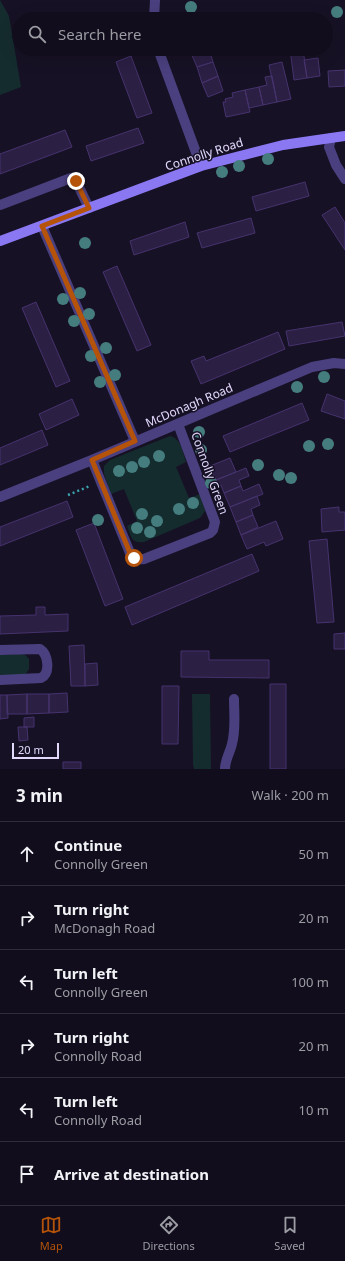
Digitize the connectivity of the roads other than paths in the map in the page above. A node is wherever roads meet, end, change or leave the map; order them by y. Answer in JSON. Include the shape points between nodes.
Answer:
{"nodes":[{"id":1,"x":155,"y":0,"type":"edge"},
{"id":2,"x":154,"y":12,"type":"edge"},
{"id":3,"x":161,"y":56,"type":"edge"},
{"id":4,"x":345,"y":136,"type":"edge"},
{"id":5,"x":331,"y":138,"type":"junction"},
{"id":6,"x":201,"y":166,"type":"junction"},
{"id":7,"x":345,"y":179,"type":"edge"},
{"id":8,"x":0,"y":205,"type":"edge"},
{"id":9,"x":89,"y":208,"type":"junction"},
{"id":10,"x":42,"y":226,"type":"junction"},
{"id":11,"x":0,"y":240,"type":"edge"},
{"id":12,"x":345,"y":364,"type":"edge"},
{"id":13,"x":178,"y":424,"type":"junction"},
{"id":14,"x":135,"y":441,"type":"junction"},
{"id":15,"x":92,"y":460,"type":"junction"},
{"id":16,"x":0,"y":497,"type":"edge"},
{"id":17,"x":0,"y":650,"type":"edge"},
{"id":18,"x":0,"y":680,"type":"edge"},
{"id":19,"x":234,"y":699,"type":"dead end"},
{"id":20,"x":225,"y":769,"type":"edge"}],
"edges":[{"from":1,"to":2,"type":"street"},
{"from":3,"to":6,"type":"street"},
{"from":4,"to":5,"type":"street","name":"Connolly Road"},
{"from":5,"to":6,"type":"street","name":"Connolly Road","via":[[283,145]]},
{"from":5,"to":7,"type":"street","via":[[329,147]]},
{"from":6,"to":9,"type":"street","name":"Connolly Road"},
{"from":8,"to":9,"type":"street","via":[[71,178],[76,181]]},
{"from":9,"to":10,"type":"street","name":"Connolly Road"},
{"from":10,"to":11,"type":"street","name":"Connolly Road"},
{"from":10,"to":14,"type":"street"},
{"from":12,"to":13,"type":"street","name":"McDonagh Road","via":[[312,367]]},
{"from":13,"to":14,"type":"street","name":"McDonagh Road"},
{"from":13,"to":15,"type":"street","name":"Connolly Green","via":[[214,522],[210,533],[144,559],[134,558]]},
{"from":14,"to":15,"type":"street","name":"McDonagh Road"},
{"from":15,"to":16,"type":"street","name":"McDonagh Road"},
{"from":17,"to":18,"type":"street","via":[[40,649],[46,655],[47,672],[41,678]]},
{"from":19,"to":20,"type":"street","via":[[235,723]]}]}
